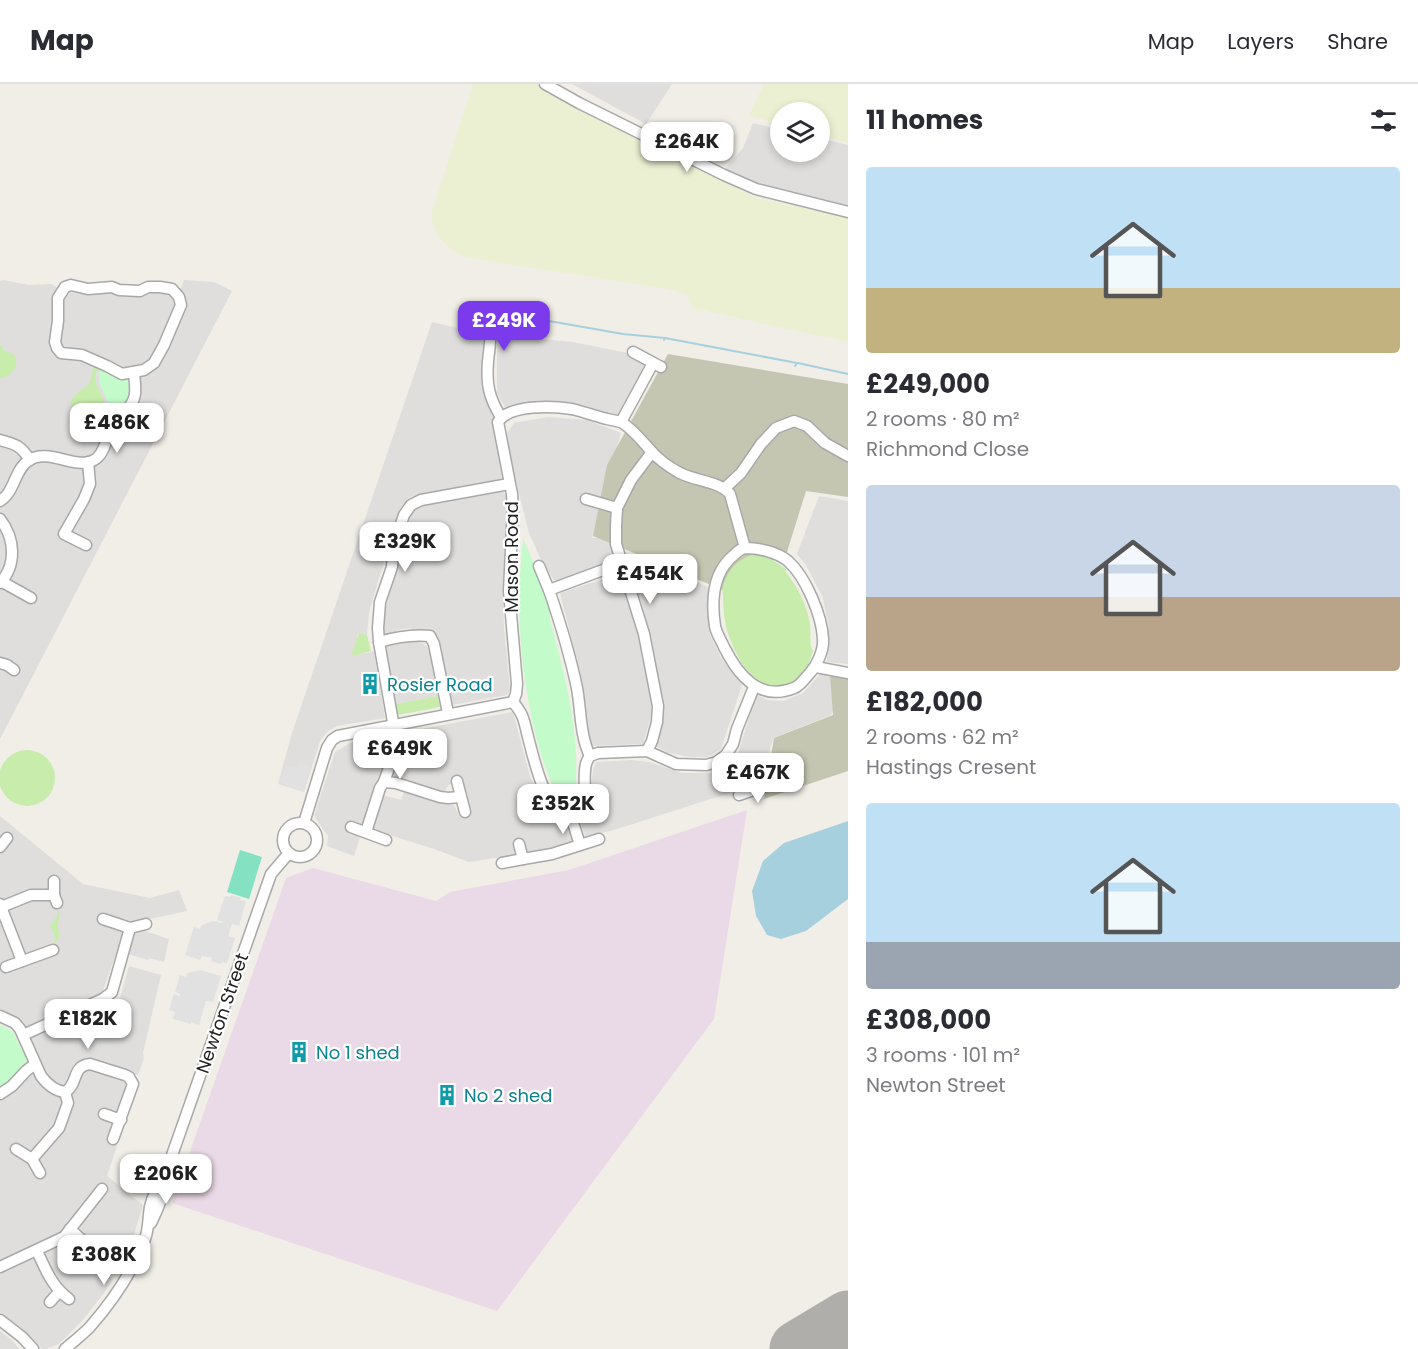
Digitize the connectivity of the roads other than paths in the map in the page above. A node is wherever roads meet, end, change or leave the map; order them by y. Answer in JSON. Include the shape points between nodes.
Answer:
{"nodes":[{"id":1,"x":545,"y":84,"type":"edge"},
{"id":2,"x":848,"y":212,"type":"edge"},
{"id":3,"x":473,"y":328,"type":"dead end"},
{"id":4,"x":633,"y":352,"type":"dead end"},
{"id":5,"x":134,"y":372,"type":"junction"},
{"id":6,"x":501,"y":417,"type":"junction"},
{"id":7,"x":621,"y":423,"type":"junction"},
{"id":8,"x":0,"y":441,"type":"edge"},
{"id":9,"x":652,"y":452,"type":"junction"},
{"id":10,"x":848,"y":456,"type":"edge"},
{"id":11,"x":30,"y":460,"type":"junction"},
{"id":12,"x":88,"y":462,"type":"junction"},
{"id":13,"x":509,"y":483,"type":"junction"},
{"id":14,"x":725,"y":488,"type":"junction"},
{"id":15,"x":586,"y":499,"type":"dead end"},
{"id":16,"x":0,"y":501,"type":"edge"},
{"id":17,"x":617,"y":508,"type":"junction"},
{"id":18,"x":0,"y":519,"type":"edge"},
{"id":19,"x":86,"y":545,"type":"dead end"},
{"id":20,"x":745,"y":548,"type":"junction"},
{"id":21,"x":622,"y":563,"type":"junction"},
{"id":22,"x":539,"y":566,"type":"dead end"},
{"id":23,"x":2,"y":582,"type":"edge"},
{"id":24,"x":549,"y":590,"type":"junction"},
{"id":25,"x":30,"y":598,"type":"dead end"},
{"id":26,"x":379,"y":642,"type":"junction"},
{"id":27,"x":0,"y":663,"type":"edge"},
{"id":28,"x":816,"y":667,"type":"junction"},
{"id":29,"x":14,"y":670,"type":"dead end"},
{"id":30,"x":848,"y":673,"type":"edge"},
{"id":31,"x":754,"y":687,"type":"junction"},
{"id":32,"x":513,"y":702,"type":"junction"},
{"id":33,"x":448,"y":713,"type":"junction"},
{"id":34,"x":393,"y":725,"type":"junction"},
{"id":35,"x":647,"y":751,"type":"junction"},
{"id":36,"x":590,"y":756,"type":"junction"},
{"id":37,"x":725,"y":756,"type":"junction"},
{"id":38,"x":457,"y":781,"type":"dead end"},
{"id":39,"x":384,"y":782,"type":"junction"},
{"id":40,"x":739,"y":795,"type":"dead end"},
{"id":41,"x":460,"y":797,"type":"junction"},
{"id":42,"x":465,"y":812,"type":"dead end"},
{"id":43,"x":571,"y":816,"type":"junction"},
{"id":44,"x":304,"y":823,"type":"junction"},
{"id":45,"x":351,"y":828,"type":"dead end"},
{"id":46,"x":366,"y":832,"type":"junction"},
{"id":47,"x":386,"y":840,"type":"dead end"},
{"id":48,"x":599,"y":840,"type":"dead end"},
{"id":49,"x":519,"y":844,"type":"dead end"},
{"id":50,"x":580,"y":845,"type":"junction"},
{"id":51,"x":289,"y":853,"type":"junction"},
{"id":52,"x":523,"y":859,"type":"junction"},
{"id":53,"x":502,"y":863,"type":"dead end"},
{"id":54,"x":54,"y":881,"type":"dead end"},
{"id":55,"x":1,"y":905,"type":"edge"},
{"id":56,"x":103,"y":919,"type":"dead end"},
{"id":57,"x":146,"y":924,"type":"dead end"},
{"id":58,"x":129,"y":928,"type":"junction"},
{"id":59,"x":53,"y":950,"type":"dead end"},
{"id":60,"x":22,"y":961,"type":"junction"},
{"id":61,"x":6,"y":967,"type":"dead end"},
{"id":62,"x":0,"y":1016,"type":"edge"},
{"id":63,"x":23,"y":1035,"type":"junction"},
{"id":64,"x":35,"y":1064,"type":"junction"},
{"id":65,"x":65,"y":1092,"type":"junction"},
{"id":66,"x":0,"y":1094,"type":"edge"},
{"id":67,"x":104,"y":1114,"type":"dead end"},
{"id":68,"x":121,"y":1120,"type":"junction"},
{"id":69,"x":113,"y":1140,"type":"dead end"},
{"id":70,"x":16,"y":1149,"type":"dead end"},
{"id":71,"x":32,"y":1159,"type":"junction"},
{"id":72,"x":40,"y":1173,"type":"dead end"},
{"id":73,"x":102,"y":1189,"type":"dead end"},
{"id":74,"x":70,"y":1229,"type":"junction"},
{"id":75,"x":86,"y":1244,"type":"dead end"},
{"id":76,"x":37,"y":1251,"type":"junction"},
{"id":77,"x":0,"y":1267,"type":"edge"},
{"id":78,"x":59,"y":1292,"type":"junction"},
{"id":79,"x":69,"y":1299,"type":"dead end"},
{"id":80,"x":50,"y":1302,"type":"dead end"},
{"id":81,"x":0,"y":1320,"type":"edge"},
{"id":82,"x":33,"y":1349,"type":"edge"},
{"id":83,"x":65,"y":1349,"type":"edge"}],
"edges":[{"from":1,"to":2,"type":"street","via":[[756,189]]},
{"from":3,"to":6,"type":"street","via":[[490,332],[487,386]]},
{"from":4,"to":7,"type":"street","via":[[657,365]]},
{"from":5,"to":5,"type":"street","via":[[154,363],[181,305],[179,297],[172,289],[160,287],[140,291],[65,287],[58,298],[57,348],[122,374]]},
{"from":5,"to":12,"type":"street","via":[[136,395],[131,406],[113,422],[103,450]]},
{"from":6,"to":7,"type":"street","via":[[522,409],[569,409]]},
{"from":6,"to":13,"type":"street","name":"Mason Road","via":[[498,427]]},
{"from":7,"to":9,"type":"street"},
{"from":8,"to":11,"type":"street","via":[[22,448]]},
{"from":9,"to":14,"type":"street","via":[[681,474]]},
{"from":9,"to":17,"type":"street"},
{"from":10,"to":14,"type":"street","via":[[825,443],[807,426],[794,422],[776,428]]},
{"from":11,"to":12,"type":"street","via":[[44,456]]},
{"from":11,"to":16,"type":"street","via":[[19,472],[9,494]]},
{"from":12,"to":19,"type":"street","via":[[90,484],[64,534]]},
{"from":13,"to":26,"type":"street","via":[[434,496],[411,505],[393,548],[392,567],[380,602]]},
{"from":13,"to":32,"type":"street","name":"Mason Road","via":[[513,508],[509,591],[517,684]]},
{"from":14,"to":20,"type":"street"},
{"from":15,"to":17,"type":"street"},
{"from":17,"to":21,"type":"street","via":[[616,544]]},
{"from":18,"to":23,"type":"street","via":[[12,541],[10,566]]},
{"from":20,"to":28,"type":"street","via":[[769,552],[788,561],[804,582],[818,613],[824,642]]},
{"from":20,"to":31,"type":"street","via":[[726,561],[715,583],[713,598],[715,628],[733,662]]},
{"from":21,"to":24,"type":"street"},
{"from":21,"to":35,"type":"street","via":[[644,634],[658,706]]},
{"from":22,"to":24,"type":"street"},
{"from":23,"to":25,"type":"street"},
{"from":24,"to":36,"type":"street","via":[[567,648]]},
{"from":26,"to":33,"type":"street","via":[[430,636]]},
{"from":26,"to":34,"type":"street"},
{"from":27,"to":29,"type":"street"},
{"from":28,"to":30,"type":"street"},
{"from":28,"to":31,"type":"street","via":[[796,688],[774,693]]},
{"from":31,"to":37,"type":"street"},
{"from":32,"to":33,"type":"street"},
{"from":32,"to":43,"type":"street","via":[[524,720],[548,798],[555,810]]},
{"from":33,"to":34,"type":"street"},
{"from":34,"to":39,"type":"street","via":[[397,745]]},
{"from":34,"to":44,"type":"street","via":[[332,740]]},
{"from":35,"to":36,"type":"street"},
{"from":35,"to":37,"type":"street","via":[[676,764],[706,765]]},
{"from":36,"to":43,"type":"street","via":[[582,803]]},
{"from":37,"to":40,"type":"street","via":[[763,787]]},
{"from":38,"to":41,"type":"street"},
{"from":39,"to":41,"type":"street","via":[[440,797]]},
{"from":39,"to":46,"type":"street"},
{"from":41,"to":42,"type":"street"},
{"from":43,"to":50,"type":"street"},
{"from":44,"to":51,"type":"street","via":[[293,824],[285,832],[283,843]]},
{"from":44,"to":51,"type":"street","via":[[317,834],[317,846],[304,857]]},
{"from":45,"to":46,"type":"street"},
{"from":46,"to":47,"type":"street"},
{"from":48,"to":50,"type":"street"},
{"from":49,"to":52,"type":"street"},
{"from":50,"to":52,"type":"street"},
{"from":51,"to":83,"type":"street","name":"Newton Street","via":[[271,874],[164,1178],[164,1193],[134,1265],[88,1329]]},
{"from":52,"to":53,"type":"street"},
{"from":54,"to":55,"type":"street","via":[[56,899],[31,896]]},
{"from":55,"to":60,"type":"street"},
{"from":56,"to":58,"type":"street"},
{"from":57,"to":58,"type":"street"},
{"from":58,"to":63,"type":"street","via":[[112,992]]},
{"from":59,"to":60,"type":"street"},
{"from":60,"to":61,"type":"street"},
{"from":62,"to":63,"type":"street","via":[[15,1023]]},
{"from":63,"to":64,"type":"street"},
{"from":64,"to":65,"type":"street","via":[[45,1082]]},
{"from":64,"to":66,"type":"street"},
{"from":65,"to":68,"type":"street","via":[[85,1065],[129,1077],[133,1084]]},
{"from":65,"to":71,"type":"street","via":[[68,1103],[59,1128]]},
{"from":67,"to":68,"type":"street"},
{"from":68,"to":69,"type":"street"},
{"from":70,"to":71,"type":"street"},
{"from":71,"to":72,"type":"street"},
{"from":73,"to":74,"type":"street"},
{"from":74,"to":75,"type":"street"},
{"from":74,"to":76,"type":"street","via":[[64,1237]]},
{"from":76,"to":77,"type":"street"},
{"from":76,"to":78,"type":"street"},
{"from":78,"to":79,"type":"street"},
{"from":78,"to":80,"type":"street"},
{"from":81,"to":82,"type":"street"}]}
